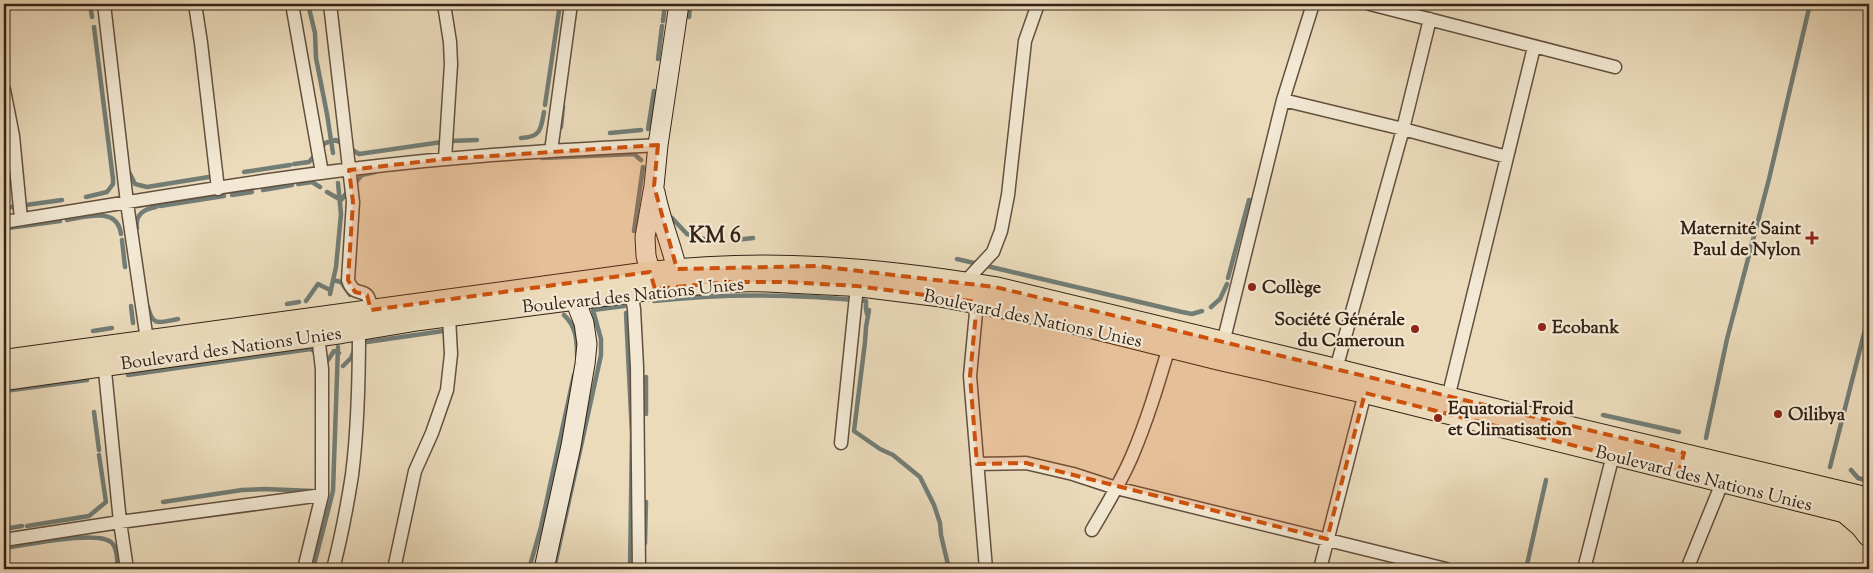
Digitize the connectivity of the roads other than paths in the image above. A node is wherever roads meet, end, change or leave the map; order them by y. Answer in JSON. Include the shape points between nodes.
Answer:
{"nodes":[{"id":1,"x":104,"y":4,"type":"edge"},
{"id":2,"x":195,"y":4,"type":"edge"},
{"id":3,"x":292,"y":4,"type":"edge"},
{"id":4,"x":330,"y":4,"type":"edge"},
{"id":5,"x":444,"y":4,"type":"edge"},
{"id":6,"x":571,"y":4,"type":"edge"},
{"id":7,"x":679,"y":4,"type":"edge"},
{"id":8,"x":1038,"y":4,"type":"edge"},
{"id":9,"x":1313,"y":4,"type":"edge"},
{"id":10,"x":1370,"y":4,"type":"edge"},
{"id":11,"x":1430,"y":19,"type":"junction"},
{"id":12,"x":1534,"y":47,"type":"junction"},
{"id":13,"x":1615,"y":67,"type":"dead end"},
{"id":14,"x":4,"y":90,"type":"edge"},
{"id":15,"x":1283,"y":100,"type":"junction"},
{"id":16,"x":1403,"y":130,"type":"junction"},
{"id":17,"x":658,"y":145,"type":"junction"},
{"id":18,"x":551,"y":150,"type":"junction"},
{"id":19,"x":1507,"y":158,"type":"junction"},
{"id":20,"x":445,"y":159,"type":"junction"},
{"id":21,"x":349,"y":170,"type":"junction"},
{"id":22,"x":322,"y":173,"type":"junction"},
{"id":23,"x":654,"y":186,"type":"junction"},
{"id":24,"x":218,"y":189,"type":"junction"},
{"id":25,"x":127,"y":203,"type":"junction"},
{"id":26,"x":22,"y":219,"type":"junction"},
{"id":27,"x":4,"y":222,"type":"edge"},
{"id":28,"x":678,"y":277,"type":"junction"},
{"id":29,"x":652,"y":280,"type":"junction"},
{"id":30,"x":965,"y":282,"type":"junction"},
{"id":31,"x":629,"y":284,"type":"junction"},
{"id":32,"x":857,"y":286,"type":"junction"},
{"id":33,"x":572,"y":291,"type":"junction"},
{"id":34,"x":977,"y":302,"type":"junction"},
{"id":35,"x":371,"y":310,"type":"junction"},
{"id":36,"x":449,"y":318,"type":"junction"},
{"id":37,"x":359,"y":330,"type":"junction"},
{"id":38,"x":318,"y":336,"type":"junction"},
{"id":39,"x":1169,"y":347,"type":"junction"},
{"id":40,"x":148,"y":349,"type":"junction"},
{"id":41,"x":1221,"y":351,"type":"junction"},
{"id":42,"x":104,"y":356,"type":"junction"},
{"id":43,"x":4,"y":360,"type":"edge"},
{"id":44,"x":1336,"y":369,"type":"junction"},
{"id":45,"x":4,"y":380,"type":"edge"},
{"id":46,"x":1365,"y":393,"type":"junction"},
{"id":47,"x":1448,"y":398,"type":"junction"},
{"id":48,"x":842,"y":443,"type":"dead end"},
{"id":49,"x":1613,"y":456,"type":"junction"},
{"id":50,"x":1682,"y":462,"type":"junction"},
{"id":51,"x":977,"y":464,"type":"junction"},
{"id":52,"x":1788,"y":478,"type":"junction"},
{"id":53,"x":1722,"y":484,"type":"junction"},
{"id":54,"x":1116,"y":488,"type":"junction"},
{"id":55,"x":322,"y":496,"type":"junction"},
{"id":56,"x":1784,"y":498,"type":"junction"},
{"id":57,"x":1869,"y":498,"type":"edge"},
{"id":58,"x":1859,"y":516,"type":"edge"},
{"id":59,"x":120,"y":522,"type":"junction"},
{"id":60,"x":1092,"y":530,"type":"dead end"},
{"id":61,"x":1869,"y":534,"type":"edge"},
{"id":62,"x":1327,"y":539,"type":"junction"},
{"id":63,"x":4,"y":540,"type":"edge"},
{"id":64,"x":127,"y":569,"type":"edge"},
{"id":65,"x":304,"y":569,"type":"edge"},
{"id":66,"x":334,"y":569,"type":"edge"},
{"id":67,"x":394,"y":569,"type":"edge"},
{"id":68,"x":544,"y":569,"type":"edge"},
{"id":69,"x":639,"y":569,"type":"edge"},
{"id":70,"x":986,"y":569,"type":"edge"},
{"id":71,"x":1320,"y":569,"type":"edge"},
{"id":72,"x":1446,"y":569,"type":"edge"},
{"id":73,"x":1584,"y":569,"type":"edge"},
{"id":74,"x":1687,"y":569,"type":"edge"}],
"edges":[{"from":1,"to":25,"type":"street"},
{"from":2,"to":24,"type":"street"},
{"from":3,"to":22,"type":"street"},
{"from":4,"to":21,"type":"street"},
{"from":5,"to":20,"type":"street","via":[[451,64]]},
{"from":6,"to":18,"type":"street"},
{"from":7,"to":17,"type":"street"},
{"from":8,"to":30,"type":"street","via":[[1025,41],[1001,231],[993,252]]},
{"from":9,"to":15,"type":"street"},
{"from":10,"to":11,"type":"street"},
{"from":11,"to":12,"type":"street"},
{"from":11,"to":16,"type":"street"},
{"from":12,"to":13,"type":"street"},
{"from":12,"to":19,"type":"street"},
{"from":14,"to":26,"type":"street","via":[[13,136]]},
{"from":15,"to":16,"type":"street"},
{"from":15,"to":41,"type":"street"},
{"from":16,"to":19,"type":"street"},
{"from":16,"to":44,"type":"street"},
{"from":17,"to":18,"type":"street"},
{"from":17,"to":23,"type":"street"},
{"from":18,"to":20,"type":"street"},
{"from":19,"to":47,"type":"street"},
{"from":20,"to":21,"type":"street"},
{"from":21,"to":22,"type":"street"},
{"from":21,"to":35,"type":"street","via":[[353,202],[348,280],[355,292],[367,294]]},
{"from":22,"to":24,"type":"street"},
{"from":23,"to":28,"type":"street"},
{"from":23,"to":29,"type":"street","via":[[645,237]]},
{"from":24,"to":25,"type":"street"},
{"from":25,"to":26,"type":"street"},
{"from":25,"to":40,"type":"street"},
{"from":26,"to":27,"type":"street"},
{"from":28,"to":29,"type":"main road","name":"Boulevard des Nations Unies"},
{"from":28,"to":30,"type":"main road","name":"Boulevard des Nations Unies","via":[[721,265],[817,266]]},
{"from":28,"to":32,"type":"main road","name":"Boulevard des Nations Unies","via":[[727,282]]},
{"from":29,"to":31,"type":"main road","name":"Boulevard des Nations Unies"},
{"from":30,"to":41,"type":"main road","name":"Boulevard des Nations Unies","via":[[995,287]]},
{"from":31,"to":33,"type":"main road","name":"Boulevard des Nations Unies"},
{"from":31,"to":69,"type":"street","via":[[634,309],[637,367]]},
{"from":32,"to":34,"type":"main road","name":"Boulevard des Nations Unies"},
{"from":32,"to":48,"type":"street"},
{"from":33,"to":35,"type":"main road","name":"Boulevard des Nations Unies"},
{"from":33,"to":36,"type":"main road","name":"Boulevard des Nations Unies"},
{"from":33,"to":68,"type":"street","via":[[584,323],[585,364],[572,446]]},
{"from":34,"to":39,"type":"main road","name":"Boulevard des Nations Unies"},
{"from":34,"to":51,"type":"street","via":[[970,376]]},
{"from":35,"to":40,"type":"main road","name":"Boulevard des Nations Unies"},
{"from":36,"to":37,"type":"main road","name":"Boulevard des Nations Unies"},
{"from":36,"to":67,"type":"street","via":[[447,390],[415,471]]},
{"from":37,"to":38,"type":"main road","name":"Boulevard des Nations Unies"},
{"from":37,"to":66,"type":"street","via":[[352,473]]},
{"from":38,"to":40,"type":"main road","name":"Boulevard des Nations Unies"},
{"from":38,"to":55,"type":"street","via":[[322,379]]},
{"from":39,"to":41,"type":"main road","name":"Boulevard des Nations Unies"},
{"from":39,"to":54,"type":"street","via":[[1151,406]]},
{"from":40,"to":42,"type":"main road","name":"Boulevard des Nations Unies"},
{"from":41,"to":44,"type":"main road","name":"Boulevard des Nations Unies"},
{"from":41,"to":46,"type":"main road","name":"Boulevard des Nations Unies"},
{"from":42,"to":43,"type":"main road","name":"Boulevard des Nations Unies"},
{"from":42,"to":45,"type":"main road","name":"Boulevard des Nations Unies"},
{"from":42,"to":59,"type":"street"},
{"from":44,"to":47,"type":"main road","name":"Boulevard des Nations Unies"},
{"from":46,"to":49,"type":"main road","name":"Boulevard des Nations Unies"},
{"from":46,"to":62,"type":"street"},
{"from":47,"to":50,"type":"main road","name":"Boulevard des Nations Unies"},
{"from":49,"to":50,"type":"main road","name":"Boulevard des Nations Unies"},
{"from":49,"to":73,"type":"street"},
{"from":50,"to":52,"type":"main road","name":"Boulevard des Nations Unies"},
{"from":50,"to":53,"type":"main road","name":"Boulevard des Nations Unies"},
{"from":51,"to":54,"type":"street","via":[[1026,463]]},
{"from":51,"to":70,"type":"street"},
{"from":52,"to":56,"type":"main road"},
{"from":52,"to":57,"type":"main road","name":"Boulevard des Nations Unies"},
{"from":53,"to":56,"type":"main road","name":"Boulevard des Nations Unies"},
{"from":53,"to":74,"type":"street"},
{"from":54,"to":60,"type":"street"},
{"from":54,"to":62,"type":"street"},
{"from":55,"to":59,"type":"street"},
{"from":55,"to":65,"type":"street"},
{"from":56,"to":58,"type":"main road","name":"Boulevard des Nations Unies"},
{"from":58,"to":61,"type":"highway"},
{"from":59,"to":63,"type":"street"},
{"from":59,"to":64,"type":"street"},
{"from":62,"to":71,"type":"street"},
{"from":62,"to":72,"type":"street"}]}
